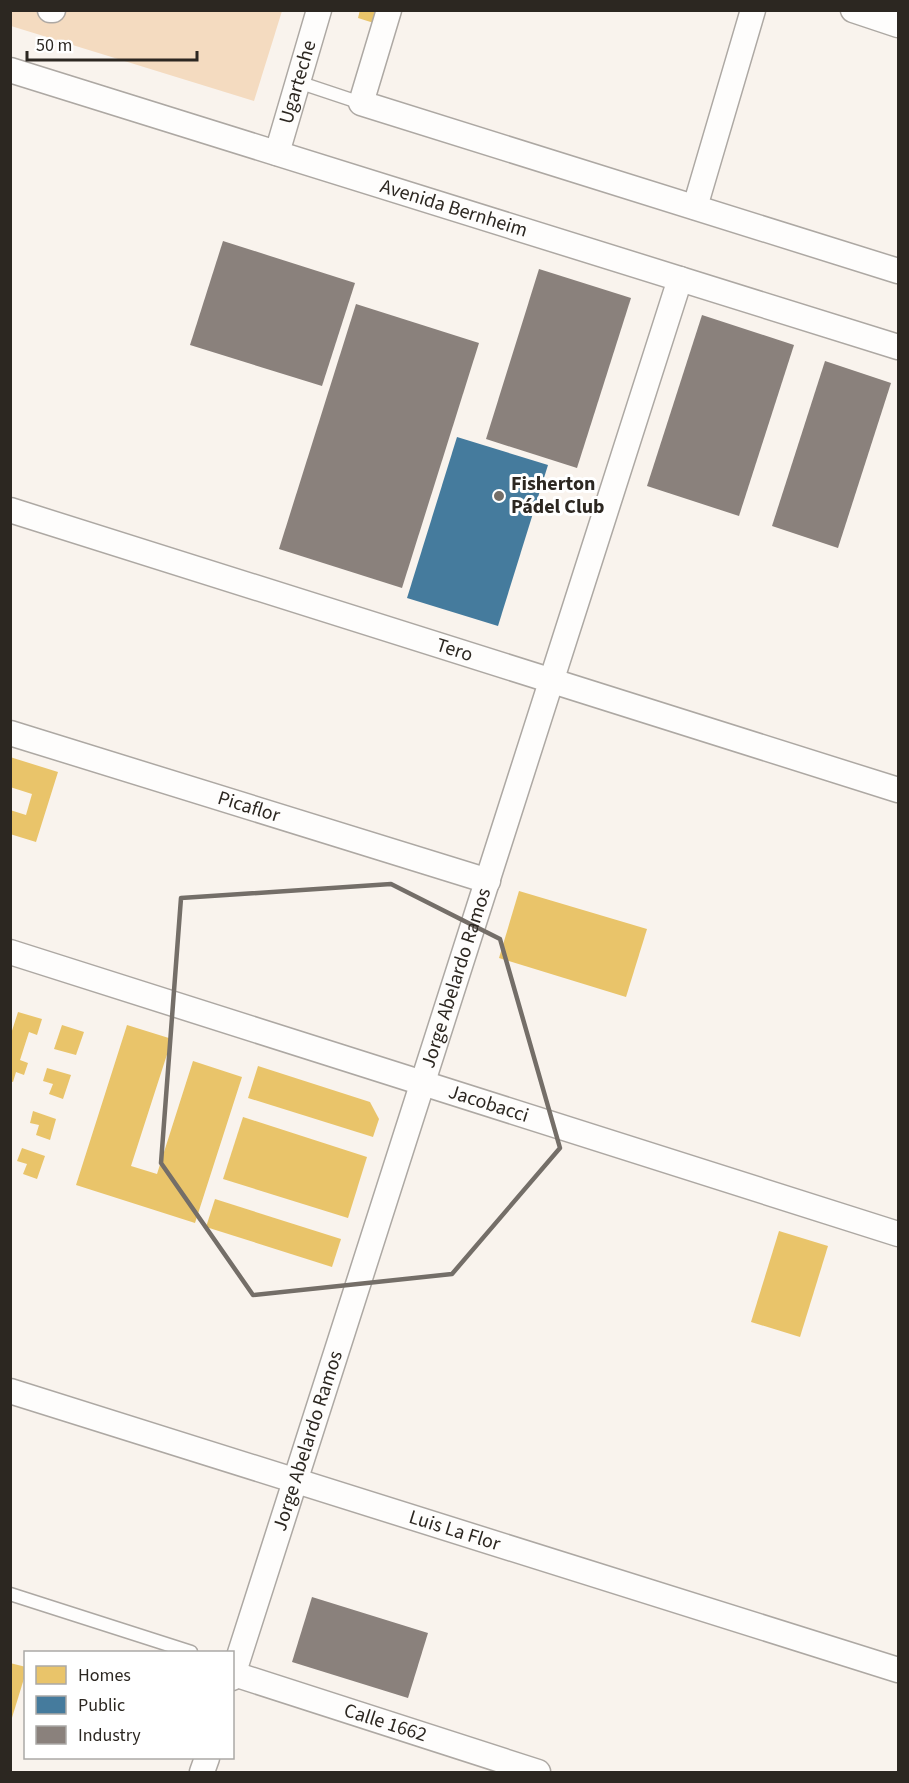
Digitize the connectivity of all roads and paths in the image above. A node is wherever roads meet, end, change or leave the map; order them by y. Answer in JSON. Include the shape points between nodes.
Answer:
{"nodes":[{"id":1,"x":320,"y":10,"type":"edge"},
{"id":2,"x":389,"y":10,"type":"edge"},
{"id":3,"x":753,"y":10,"type":"edge"},
{"id":4,"x":853,"y":10,"type":"edge"},
{"id":5,"x":898,"y":25,"type":"edge"},
{"id":6,"x":10,"y":70,"type":"edge"},
{"id":7,"x":298,"y":82,"type":"junction"},
{"id":8,"x":361,"y":103,"type":"junction"},
{"id":9,"x":277,"y":153,"type":"junction"},
{"id":10,"x":695,"y":207,"type":"junction"},
{"id":11,"x":898,"y":271,"type":"edge"},
{"id":12,"x":680,"y":279,"type":"junction"},
{"id":13,"x":898,"y":347,"type":"edge"},
{"id":14,"x":10,"y":510,"type":"edge"},
{"id":15,"x":552,"y":681,"type":"junction"},
{"id":16,"x":10,"y":733,"type":"edge"},
{"id":17,"x":898,"y":790,"type":"edge"},
{"id":18,"x":488,"y":881,"type":"junction"},
{"id":19,"x":10,"y":952,"type":"edge"},
{"id":20,"x":423,"y":1083,"type":"junction"},
{"id":21,"x":898,"y":1234,"type":"edge"},
{"id":22,"x":10,"y":1390,"type":"edge"},
{"id":23,"x":296,"y":1480,"type":"junction"},
{"id":24,"x":10,"y":1594,"type":"edge"},
{"id":25,"x":185,"y":1651,"type":"edge"},
{"id":26,"x":898,"y":1670,"type":"edge"},
{"id":27,"x":234,"y":1671,"type":"edge"},
{"id":28,"x":538,"y":1773,"type":"edge"}],
"edges":[{"from":1,"to":7,"type":"street","name":"Ugarteche"},
{"from":2,"to":8,"type":"street"},
{"from":3,"to":10,"type":"street"},
{"from":4,"to":5,"type":"street"},
{"from":6,"to":9,"type":"street","name":"Avenida Bernheim"},
{"from":7,"to":8,"type":"lane"},
{"from":7,"to":9,"type":"street","name":"Ugarteche"},
{"from":8,"to":10,"type":"street"},
{"from":9,"to":12,"type":"street","name":"Avenida Bernheim"},
{"from":10,"to":11,"type":"street"},
{"from":12,"to":13,"type":"street","name":"Avenida Bernheim"},
{"from":12,"to":15,"type":"street","name":"Jorge Abelardo Ramos"},
{"from":14,"to":15,"type":"street","name":"Tero"},
{"from":15,"to":17,"type":"street","name":"Tero"},
{"from":15,"to":18,"type":"street","name":"Jorge Abelardo Ramos"},
{"from":16,"to":18,"type":"street","name":"Picaflor"},
{"from":18,"to":20,"type":"street","name":"Jorge Abelardo Ramos"},
{"from":19,"to":20,"type":"street","name":"Jacobacci"},
{"from":20,"to":21,"type":"street","name":"Jacobacci"},
{"from":20,"to":23,"type":"street","name":"Jorge Abelardo Ramos"},
{"from":22,"to":23,"type":"street","name":"Luis La Flor"},
{"from":23,"to":26,"type":"street","name":"Luis La Flor"},
{"from":23,"to":27,"type":"street","name":"Jorge Abelardo Ramos"},
{"from":24,"to":25,"type":"lane"},
{"from":27,"to":28,"type":"street","name":"Calle 1662"}]}
